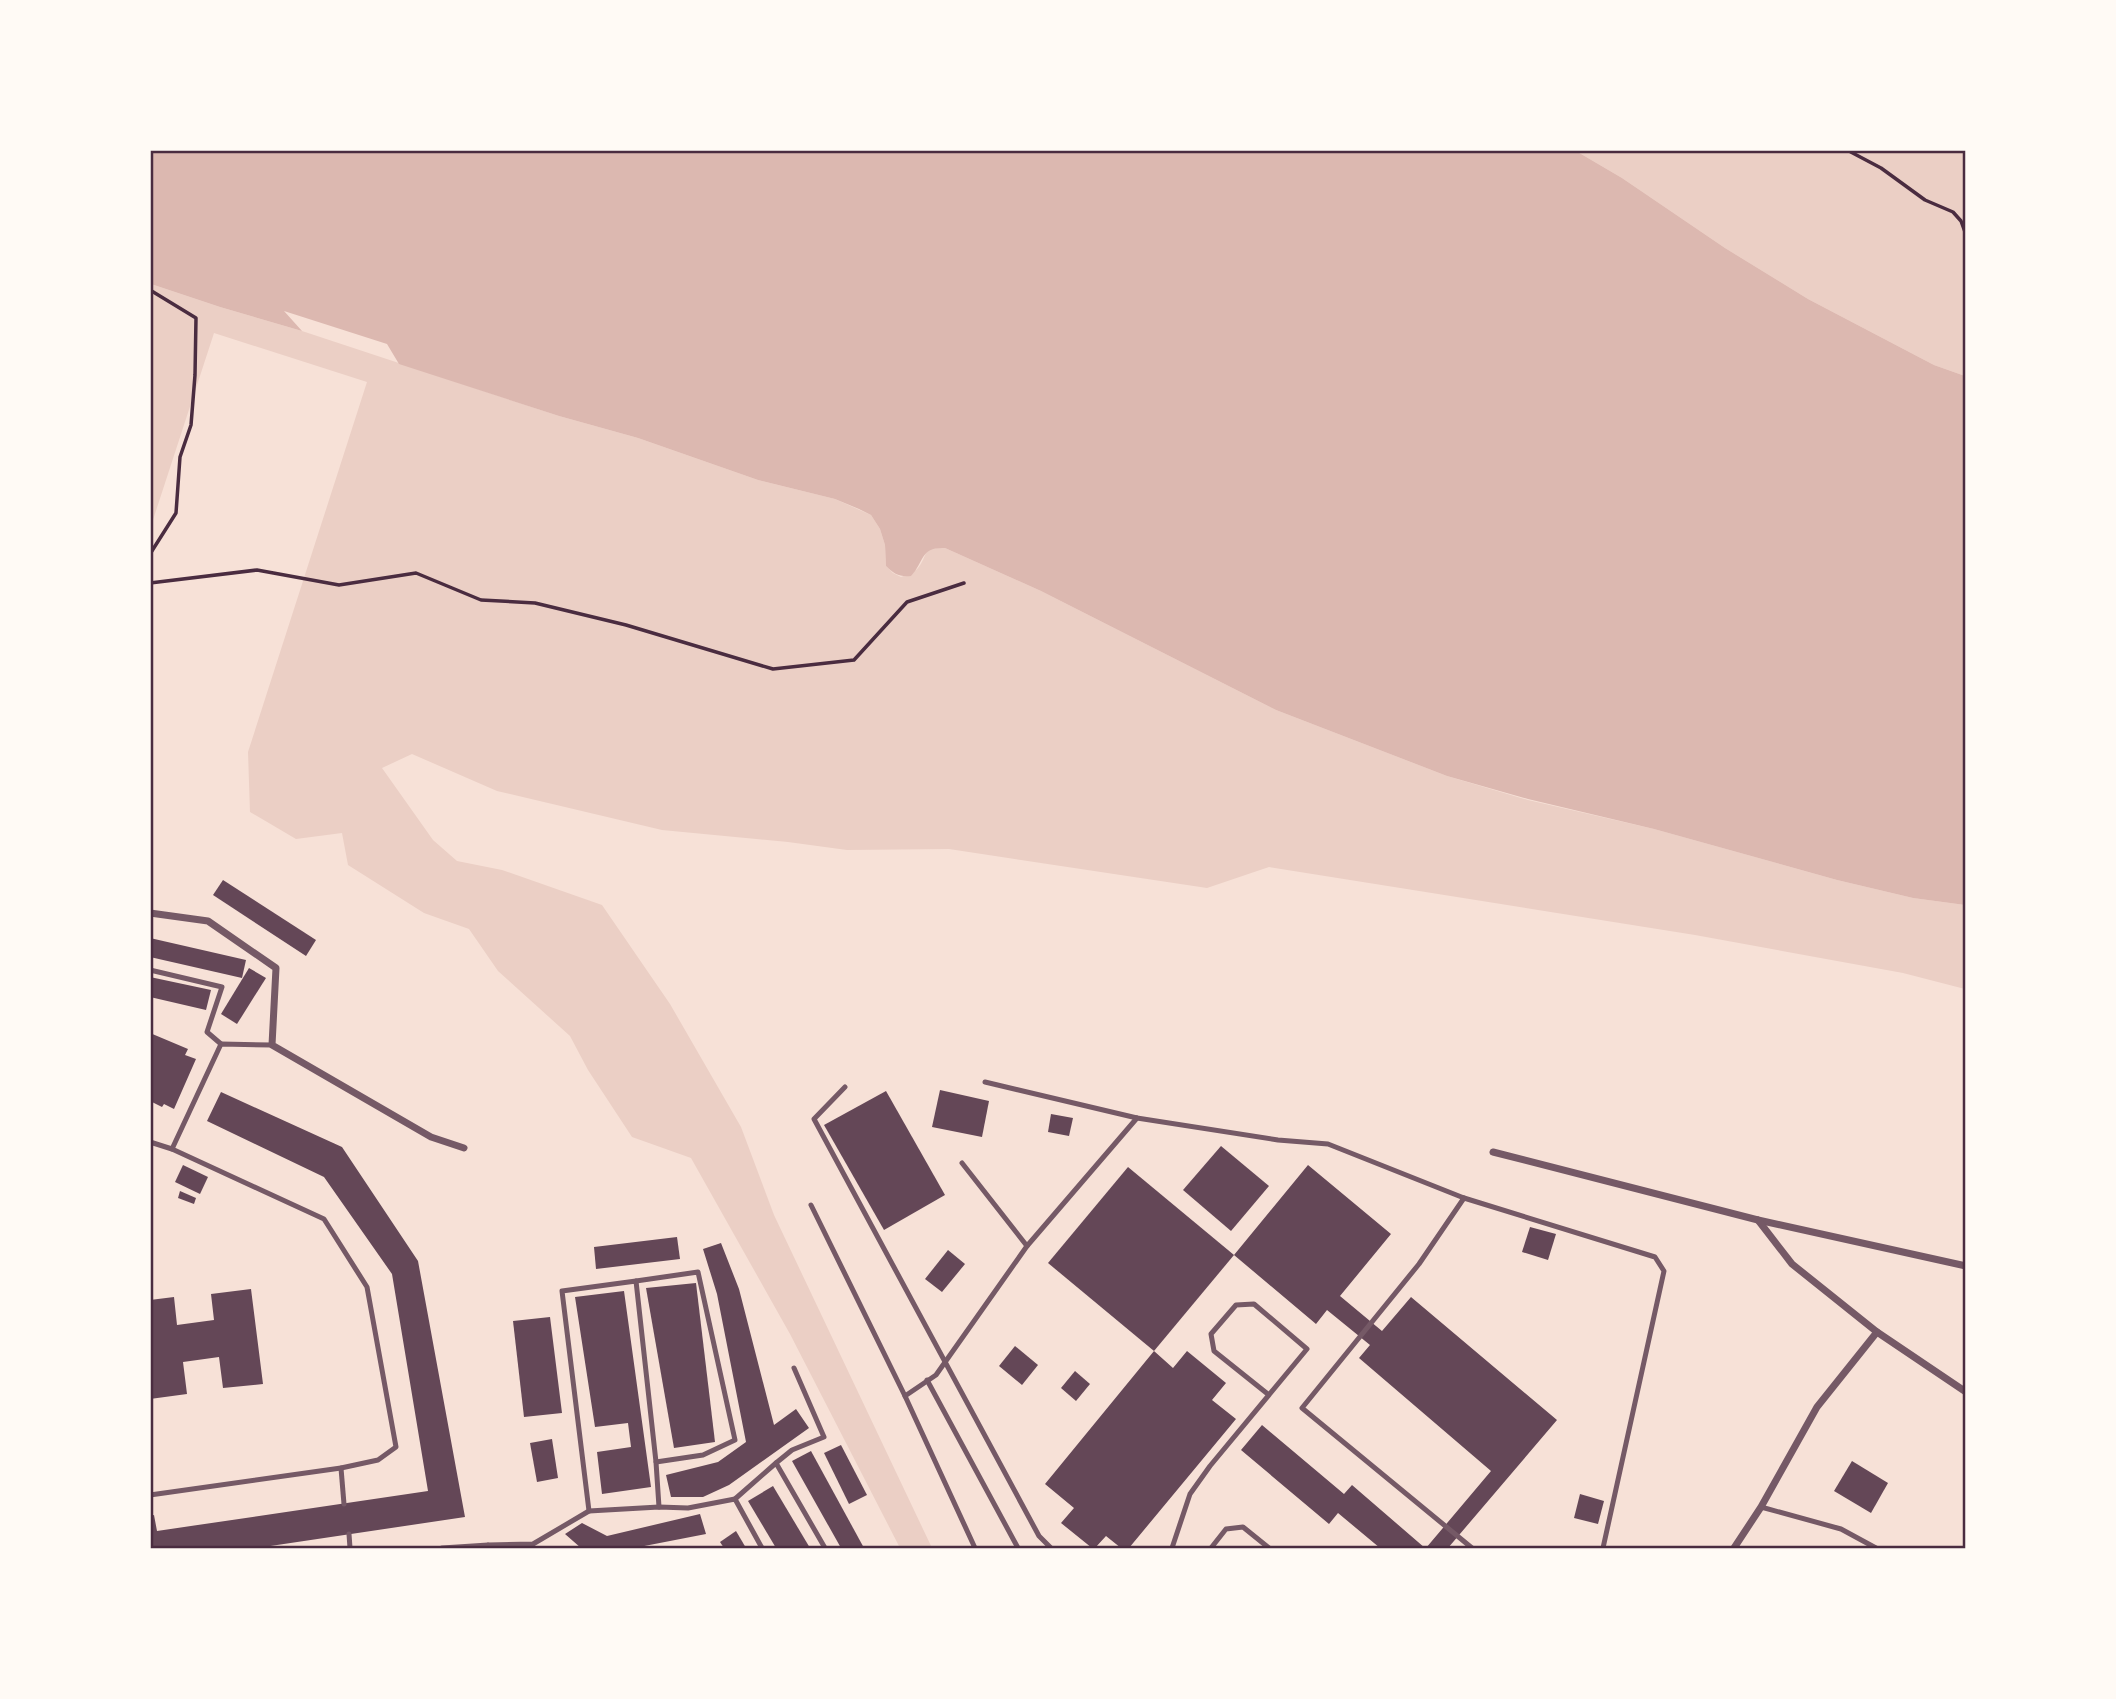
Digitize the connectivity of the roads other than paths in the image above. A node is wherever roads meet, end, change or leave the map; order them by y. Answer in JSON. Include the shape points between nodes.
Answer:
{"nodes":[{"id":1,"x":150,"y":913,"type":"edge"},
{"id":2,"x":150,"y":970,"type":"edge"},
{"id":3,"x":221,"y":1044,"type":"junction"},
{"id":4,"x":272,"y":1045,"type":"junction"},
{"id":5,"x":985,"y":1082,"type":"dead end"},
{"id":6,"x":845,"y":1087,"type":"dead end"},
{"id":7,"x":1137,"y":1118,"type":"junction"},
{"id":8,"x":150,"y":1142,"type":"edge"},
{"id":9,"x":464,"y":1148,"type":"dead end"},
{"id":10,"x":172,"y":1149,"type":"junction"},
{"id":11,"x":1493,"y":1152,"type":"dead end"},
{"id":12,"x":962,"y":1163,"type":"dead end"},
{"id":13,"x":1464,"y":1198,"type":"junction"},
{"id":14,"x":811,"y":1205,"type":"dead end"},
{"id":15,"x":1758,"y":1220,"type":"junction"},
{"id":16,"x":1027,"y":1246,"type":"junction"},
{"id":17,"x":1965,"y":1266,"type":"edge"},
{"id":18,"x":635,"y":1281,"type":"junction"},
{"id":19,"x":1877,"y":1332,"type":"junction"},
{"id":20,"x":946,"y":1361,"type":"junction"},
{"id":21,"x":794,"y":1368,"type":"dead end"},
{"id":22,"x":928,"y":1380,"type":"junction"},
{"id":23,"x":1965,"y":1392,"type":"edge"},
{"id":24,"x":1269,"y":1395,"type":"junction"},
{"id":25,"x":905,"y":1396,"type":"junction"},
{"id":26,"x":656,"y":1462,"type":"junction"},
{"id":27,"x":776,"y":1463,"type":"junction"},
{"id":28,"x":341,"y":1468,"type":"junction"},
{"id":29,"x":150,"y":1496,"type":"edge"},
{"id":30,"x":735,"y":1499,"type":"junction"},
{"id":31,"x":344,"y":1504,"type":"dead end"},
{"id":32,"x":659,"y":1507,"type":"junction"},
{"id":33,"x":1761,"y":1507,"type":"junction"},
{"id":34,"x":589,"y":1511,"type":"junction"},
{"id":35,"x":349,"y":1534,"type":"dead end"},
{"id":36,"x":490,"y":1547,"type":"edge"},
{"id":37,"x":350,"y":1549,"type":"edge"},
{"id":38,"x":442,"y":1549,"type":"edge"},
{"id":39,"x":762,"y":1549,"type":"edge"},
{"id":40,"x":825,"y":1549,"type":"edge"},
{"id":41,"x":975,"y":1549,"type":"edge"},
{"id":42,"x":1018,"y":1549,"type":"edge"},
{"id":43,"x":1051,"y":1549,"type":"edge"},
{"id":44,"x":1172,"y":1549,"type":"edge"},
{"id":45,"x":1211,"y":1549,"type":"edge"},
{"id":46,"x":1269,"y":1549,"type":"edge"},
{"id":47,"x":1472,"y":1549,"type":"edge"},
{"id":48,"x":1603,"y":1549,"type":"edge"},
{"id":49,"x":1734,"y":1549,"type":"edge"},
{"id":50,"x":1876,"y":1549,"type":"edge"}],
"edges":[{"from":1,"to":4,"type":"street","via":[[208,921],[275,968]]},
{"from":2,"to":3,"type":"lane","via":[[222,986],[207,1032]]},
{"from":3,"to":4,"type":"lane"},
{"from":3,"to":10,"type":"lane"},
{"from":4,"to":9,"type":"street","via":[[431,1137]]},
{"from":5,"to":7,"type":"lane"},
{"from":6,"to":20,"type":"lane","via":[[814,1119]]},
{"from":7,"to":13,"type":"lane","via":[[1328,1144]]},
{"from":7,"to":16,"type":"lane"},
{"from":8,"to":10,"type":"lane"},
{"from":10,"to":28,"type":"lane","via":[[324,1219],[367,1287],[396,1447],[378,1460]]},
{"from":11,"to":15,"type":"street"},
{"from":12,"to":16,"type":"lane"},
{"from":13,"to":47,"type":"lane","via":[[1419,1264],[1302,1408]]},
{"from":13,"to":48,"type":"lane","via":[[1655,1257],[1664,1271]]},
{"from":14,"to":25,"type":"lane"},
{"from":15,"to":17,"type":"street"},
{"from":15,"to":19,"type":"street","via":[[1792,1264]]},
{"from":16,"to":20,"type":"lane"},
{"from":18,"to":26,"type":"lane"},
{"from":18,"to":26,"type":"lane","via":[[698,1272],[735,1440],[703,1455]]},
{"from":18,"to":34,"type":"lane","via":[[562,1291]]},
{"from":19,"to":23,"type":"street"},
{"from":19,"to":33,"type":"street","via":[[1817,1407]]},
{"from":20,"to":22,"type":"lane"},
{"from":20,"to":43,"type":"lane","via":[[1039,1536]]},
{"from":21,"to":27,"type":"lane","via":[[824,1437],[792,1450]]},
{"from":22,"to":25,"type":"lane"},
{"from":22,"to":42,"type":"lane"},
{"from":24,"to":24,"type":"lane","via":[[1307,1349],[1254,1304],[1236,1305],[1211,1335],[1214,1350]]},
{"from":24,"to":44,"type":"lane","via":[[1190,1494]]},
{"from":25,"to":41,"type":"lane"},
{"from":26,"to":32,"type":"lane"},
{"from":27,"to":30,"type":"lane"},
{"from":27,"to":40,"type":"lane"},
{"from":28,"to":29,"type":"lane"},
{"from":28,"to":31,"type":"lane"},
{"from":30,"to":32,"type":"lane","via":[[688,1508]]},
{"from":30,"to":39,"type":"lane"},
{"from":32,"to":34,"type":"lane"},
{"from":33,"to":49,"type":"street"},
{"from":33,"to":50,"type":"lane","via":[[1841,1529]]},
{"from":34,"to":36,"type":"lane","via":[[533,1544]]},
{"from":35,"to":37,"type":"lane"},
{"from":36,"to":38,"type":"lane"},
{"from":45,"to":46,"type":"lane","via":[[1226,1529],[1243,1527]]}]}
